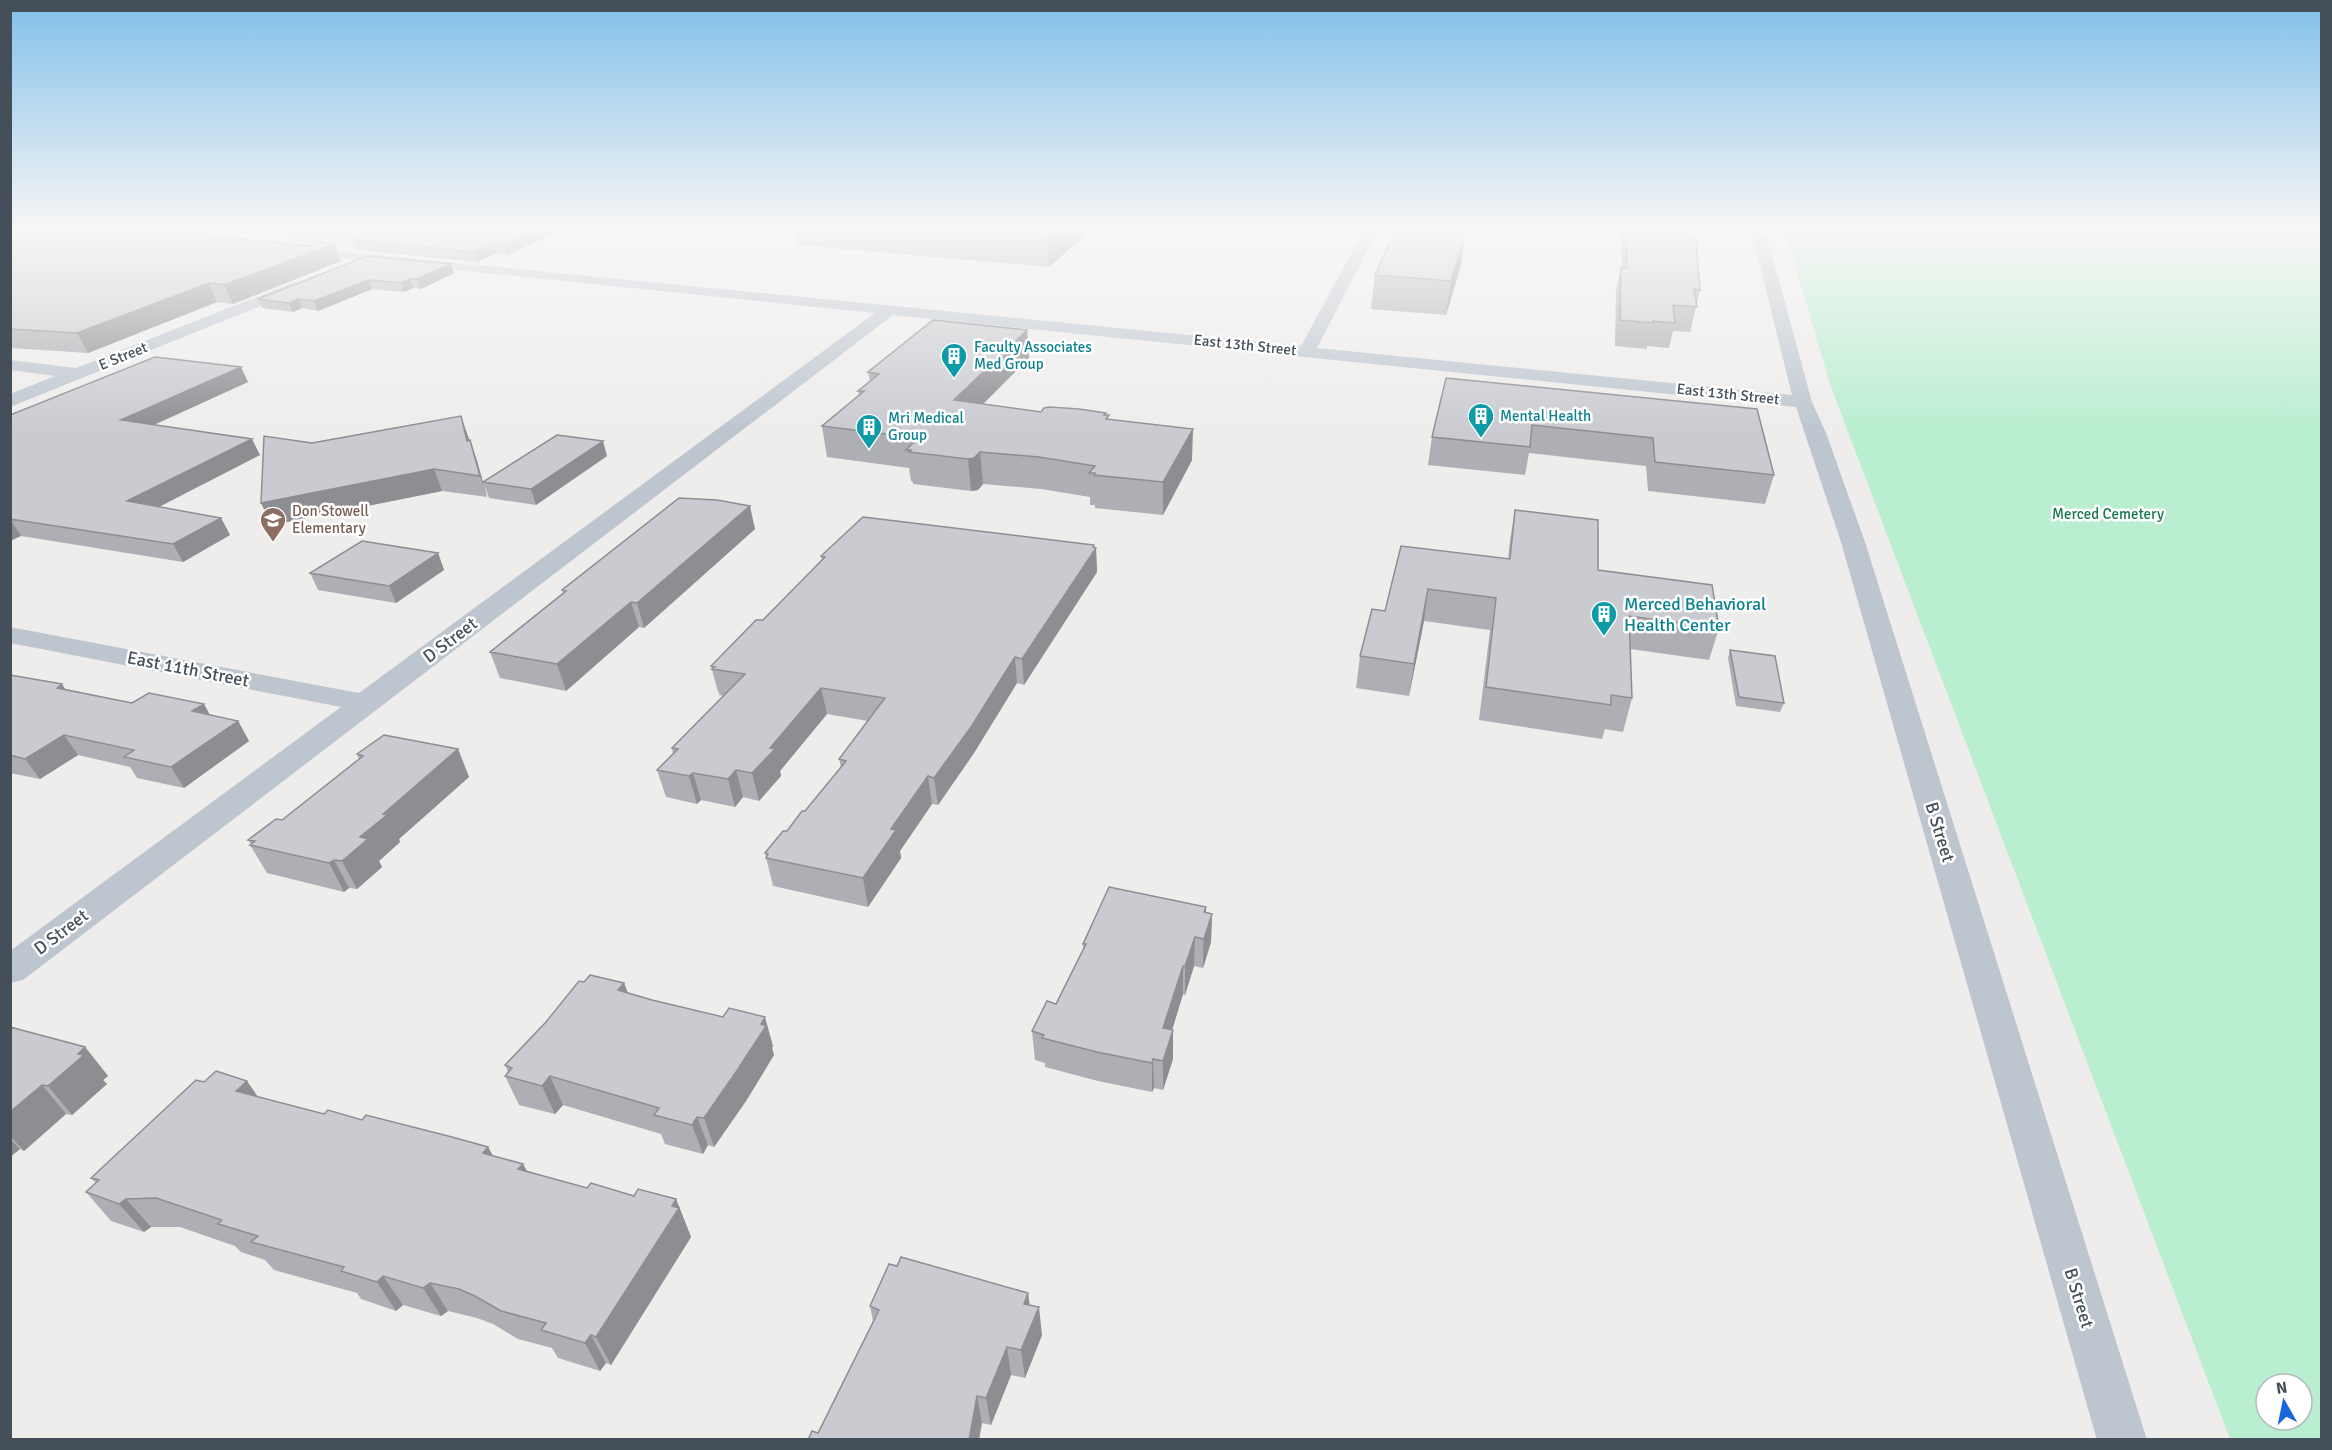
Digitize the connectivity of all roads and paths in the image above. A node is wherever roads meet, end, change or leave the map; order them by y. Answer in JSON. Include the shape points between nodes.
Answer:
{"nodes":[{"id":1,"x":273,"y":296,"type":"edge"},
{"id":2,"x":748,"y":296,"type":"edge"},
{"id":3,"x":1336,"y":296,"type":"edge"},
{"id":4,"x":1776,"y":296,"type":"edge"},
{"id":5,"x":889,"y":310,"type":"junction"},
{"id":6,"x":1307,"y":351,"type":"junction"},
{"id":7,"x":10,"y":365,"type":"edge"},
{"id":8,"x":78,"y":374,"type":"junction"},
{"id":9,"x":10,"y":401,"type":"edge"},
{"id":10,"x":1803,"y":402,"type":"junction"},
{"id":11,"x":10,"y":635,"type":"edge"},
{"id":12,"x":366,"y":703,"type":"junction"},
{"id":13,"x":10,"y":970,"type":"edge"},
{"id":14,"x":2122,"y":1440,"type":"edge"}],
"edges":[{"from":1,"to":8,"type":"street","name":"E Street"},
{"from":2,"to":5,"type":"street","name":"East 13th Street"},
{"from":3,"to":6,"type":"street"},
{"from":4,"to":10,"type":"street","name":"B Street"},
{"from":5,"to":6,"type":"street","name":"East 13th Street"},
{"from":5,"to":12,"type":"street","name":"D Street"},
{"from":6,"to":10,"type":"street","name":"East 13th Street"},
{"from":7,"to":8,"type":"street"},
{"from":8,"to":9,"type":"street","name":"E Street"},
{"from":10,"to":14,"type":"street","name":"B Street","via":[[1853,542]]},
{"from":11,"to":12,"type":"street","name":"East 11th Street"},
{"from":12,"to":13,"type":"street","name":"D Street"}]}
